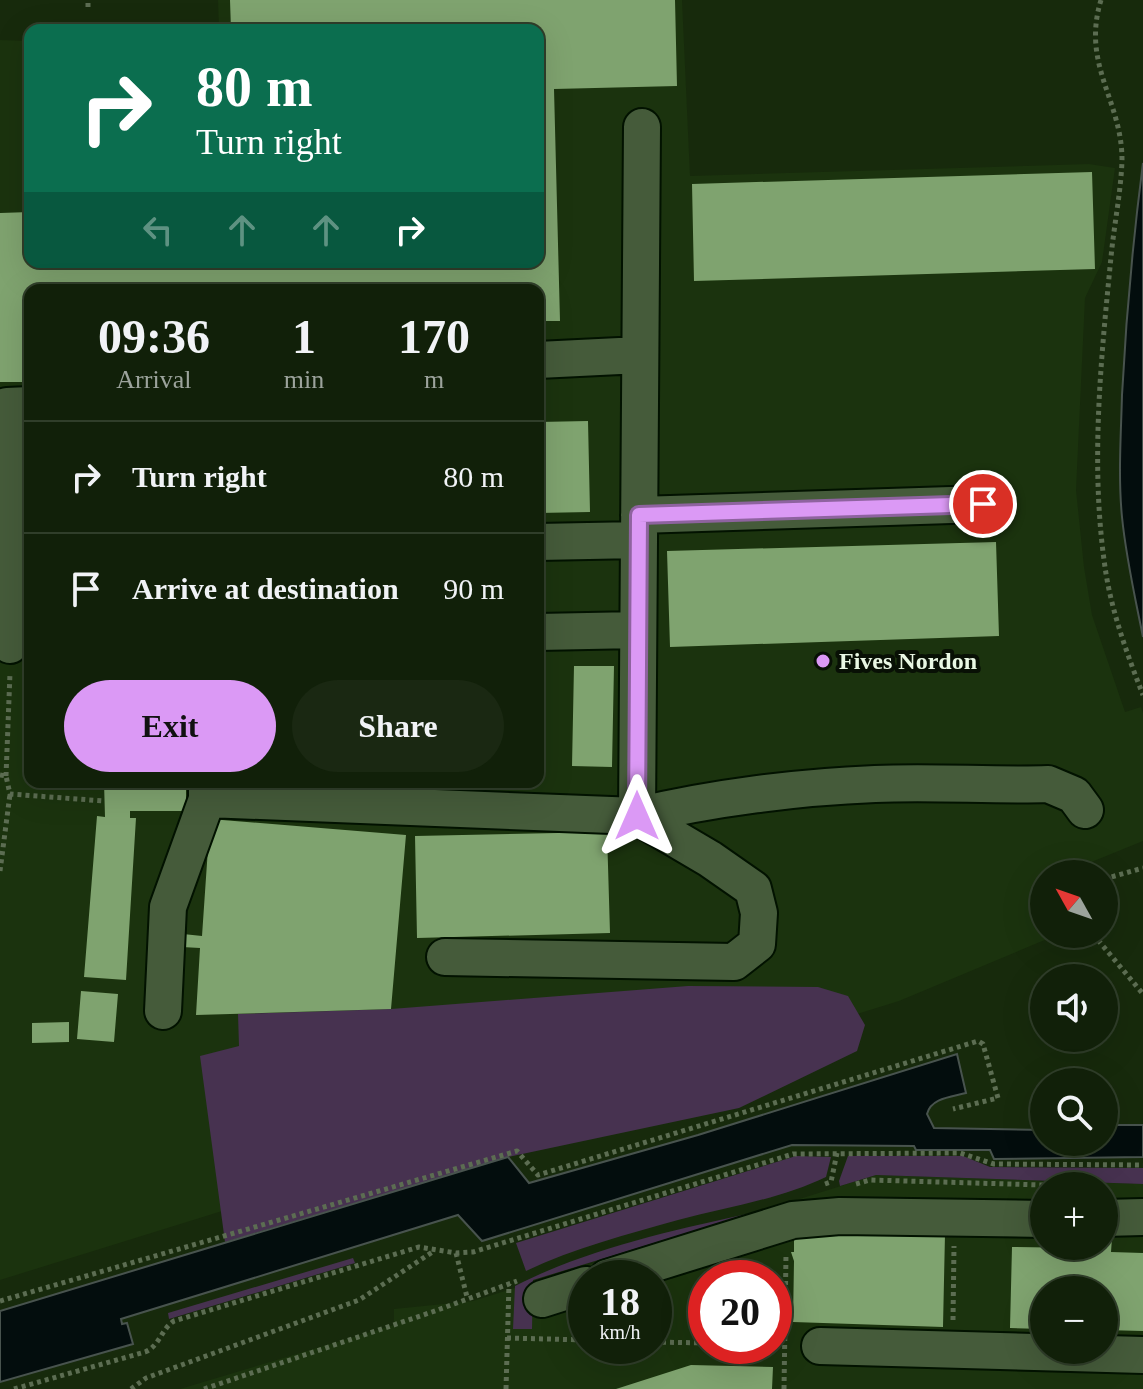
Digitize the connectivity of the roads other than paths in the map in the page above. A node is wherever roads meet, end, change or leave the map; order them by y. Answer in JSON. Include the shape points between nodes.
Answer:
{"nodes":[{"id":1,"x":642,"y":127,"type":"dead end"},
{"id":2,"x":640,"y":355,"type":"junction"},
{"id":3,"x":544,"y":360,"type":"edge"},
{"id":4,"x":12,"y":405,"type":"edge"},
{"id":5,"x":983,"y":504,"type":"dead end"},
{"id":6,"x":639,"y":527,"type":"junction"},
{"id":7,"x":544,"y":541,"type":"edge"},
{"id":8,"x":19,"y":545,"type":"edge"},
{"id":9,"x":638,"y":630,"type":"junction"},
{"id":10,"x":544,"y":632,"type":"edge"},
{"id":11,"x":13,"y":645,"type":"edge"},
{"id":12,"x":207,"y":790,"type":"edge"},
{"id":13,"x":302,"y":792,"type":"edge"},
{"id":14,"x":1085,"y":810,"type":"dead end"},
{"id":15,"x":637,"y":816,"type":"junction"},
{"id":16,"x":445,"y":957,"type":"dead end"},
{"id":17,"x":163,"y":1011,"type":"dead end"},
{"id":18,"x":1143,"y":1217,"type":"edge"},
{"id":19,"x":1118,"y":1218,"type":"edge"},
{"id":20,"x":1030,"y":1219,"type":"edge"},
{"id":21,"x":664,"y":1260,"type":"edge"},
{"id":22,"x":568,"y":1291,"type":"edge"},
{"id":23,"x":542,"y":1299,"type":"dead end"},
{"id":24,"x":820,"y":1346,"type":"dead end"},
{"id":25,"x":1143,"y":1355,"type":"edge"}],
"edges":[{"from":1,"to":2,"type":"lane"},
{"from":2,"to":3,"type":"lane"},
{"from":2,"to":6,"type":"lane"},
{"from":4,"to":8,"type":"lane"},
{"from":5,"to":6,"type":"lane"},
{"from":6,"to":7,"type":"lane"},
{"from":6,"to":9,"type":"lane"},
{"from":8,"to":11,"type":"lane"},
{"from":9,"to":10,"type":"lane"},
{"from":9,"to":15,"type":"lane"},
{"from":12,"to":13,"type":"lane"},
{"from":12,"to":17,"type":"lane","via":[[168,907]]},
{"from":13,"to":15,"type":"lane"},
{"from":14,"to":15,"type":"lane","via":[[1074,795],[1048,784],[876,784],[674,807]]},
{"from":15,"to":16,"type":"lane","via":[[753,889],[759,913],[757,944],[734,962]]},
{"from":18,"to":19,"type":"lane"},
{"from":20,"to":21,"type":"lane","via":[[840,1216],[787,1221]]},
{"from":22,"to":23,"type":"lane"},
{"from":24,"to":25,"type":"lane"}]}
